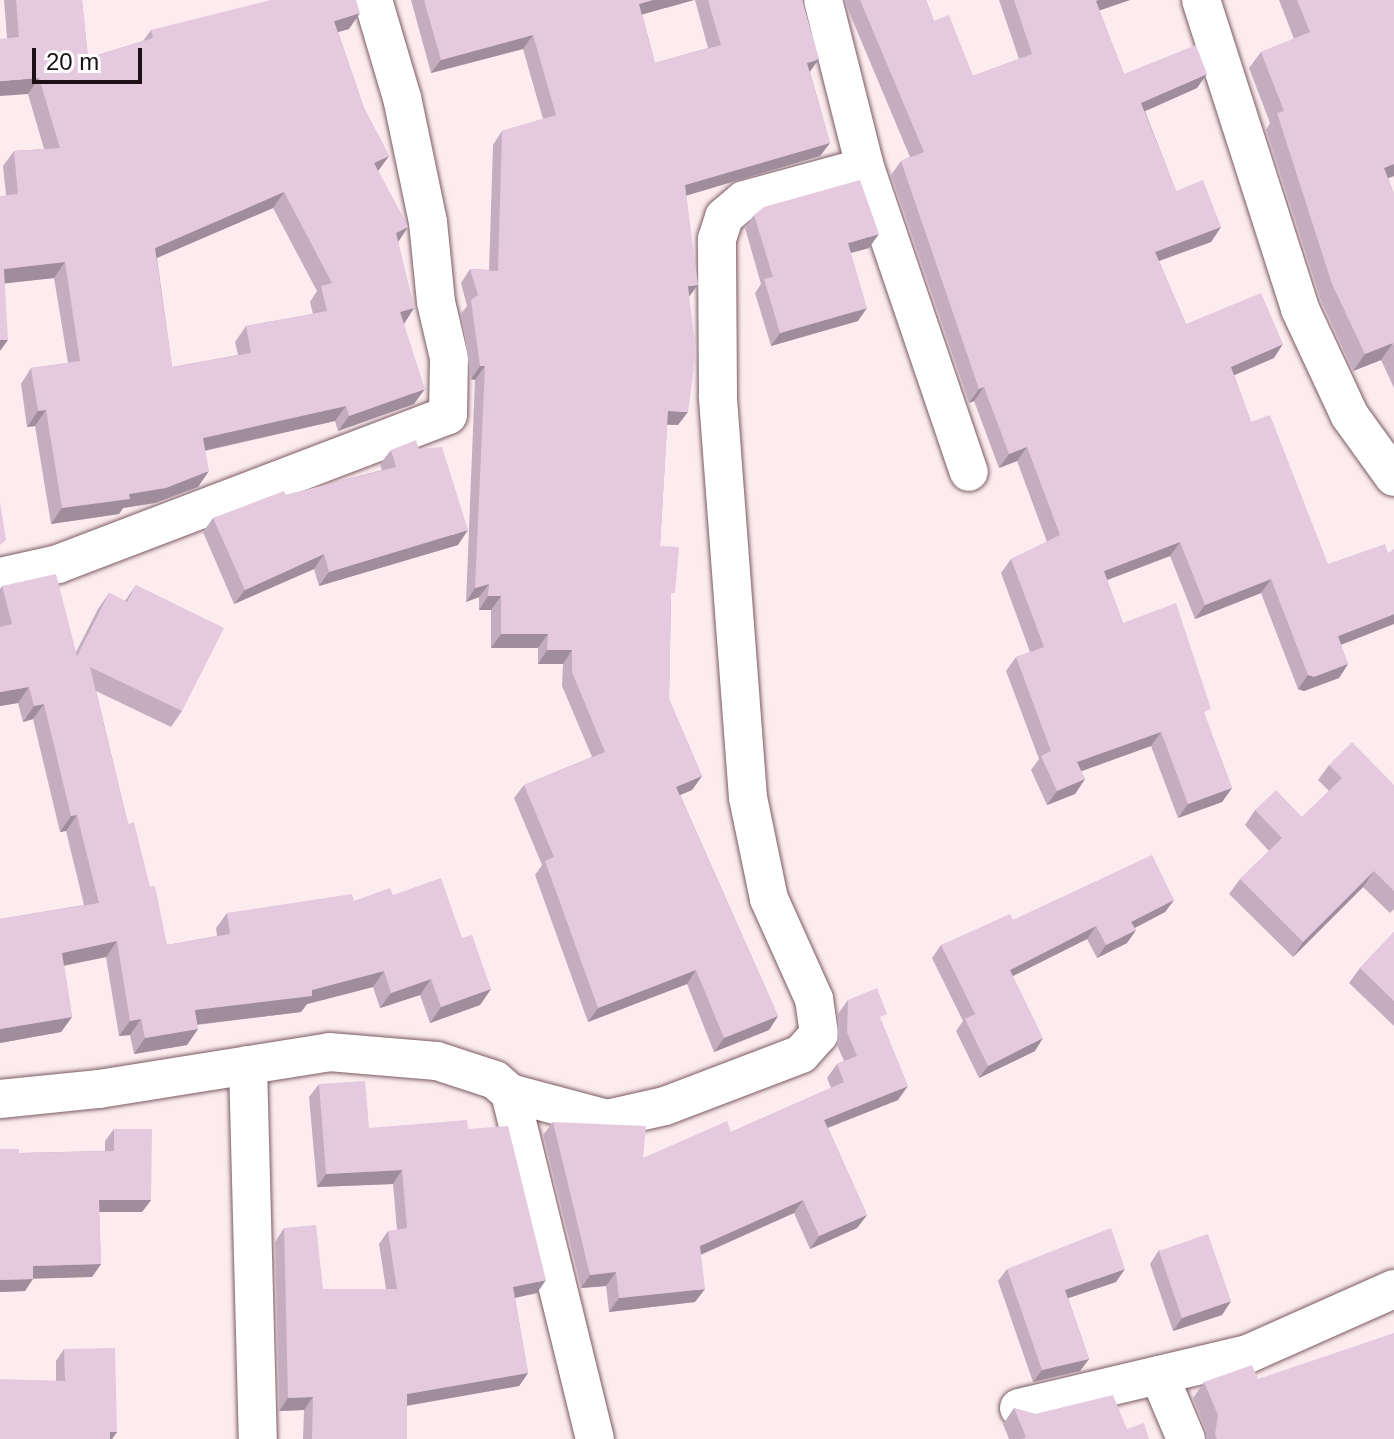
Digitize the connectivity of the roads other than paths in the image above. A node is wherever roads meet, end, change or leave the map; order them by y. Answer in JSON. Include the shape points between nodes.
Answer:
{"nodes":[{"id":1,"x":373,"y":0,"type":"edge"},
{"id":2,"x":823,"y":0,"type":"edge"},
{"id":3,"x":1201,"y":0,"type":"edge"},
{"id":4,"x":865,"y":167,"type":"junction"},
{"id":5,"x":969,"y":472,"type":"dead end"},
{"id":6,"x":1394,"y":477,"type":"edge"},
{"id":7,"x":0,"y":577,"type":"edge"},
{"id":8,"x":248,"y":1065,"type":"junction"},
{"id":9,"x":510,"y":1093,"type":"junction"},
{"id":10,"x":0,"y":1099,"type":"edge"},
{"id":11,"x":1394,"y":1289,"type":"edge"},
{"id":12,"x":1159,"y":1375,"type":"junction"},
{"id":13,"x":1019,"y":1408,"type":"edge"},
{"id":14,"x":258,"y":1439,"type":"edge"},
{"id":15,"x":595,"y":1439,"type":"edge"},
{"id":16,"x":1186,"y":1439,"type":"edge"}],
"edges":[{"from":1,"to":7,"type":"street","via":[[402,98],[428,222],[436,302],[449,358],[448,415],[58,564]]},
{"from":2,"to":4,"type":"street"},
{"from":3,"to":6,"type":"street","via":[[1300,309],[1350,416]]},
{"from":4,"to":5,"type":"street"},
{"from":4,"to":9,"type":"street","via":[[744,200],[724,217],[717,239],[718,396],[748,798],[769,899],[814,999],[819,1034],[801,1054],[665,1106],[607,1119]]},
{"from":8,"to":9,"type":"street","via":[[329,1052],[437,1061],[495,1080]]},
{"from":8,"to":10,"type":"street"},
{"from":8,"to":14,"type":"street"},
{"from":9,"to":15,"type":"street"},
{"from":11,"to":12,"type":"street","via":[[1248,1354]]},
{"from":12,"to":13,"type":"street"},
{"from":12,"to":16,"type":"street"}]}
